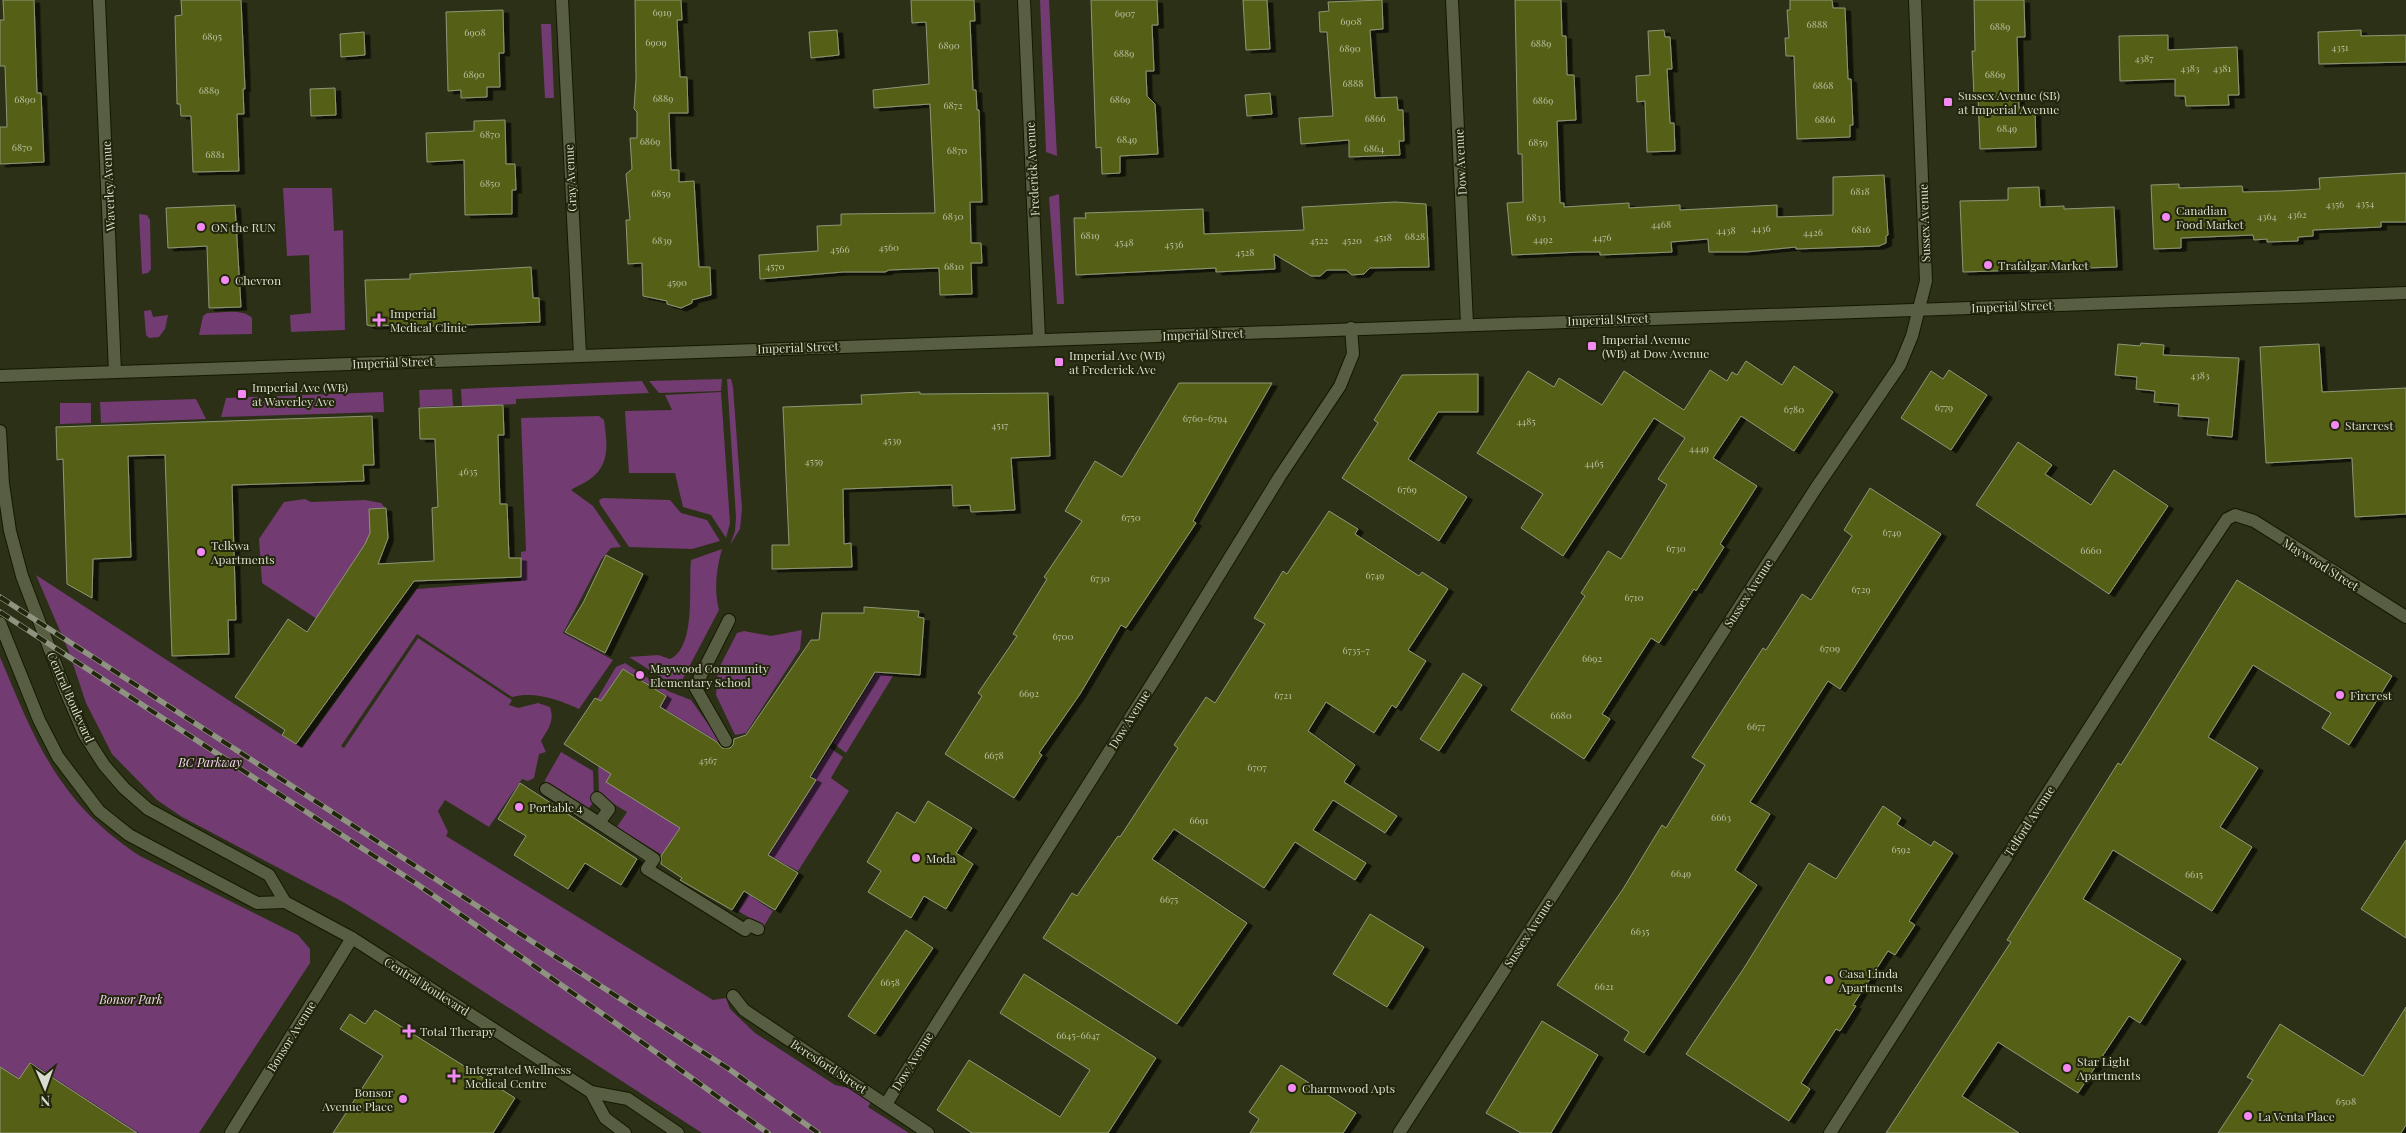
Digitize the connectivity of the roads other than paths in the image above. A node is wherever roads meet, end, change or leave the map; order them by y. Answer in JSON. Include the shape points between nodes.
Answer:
{"nodes":[{"id":1,"x":99,"y":0,"type":"edge"},
{"id":2,"x":562,"y":0,"type":"edge"},
{"id":3,"x":1024,"y":0,"type":"edge"},
{"id":4,"x":1452,"y":0,"type":"edge"},
{"id":5,"x":1915,"y":0,"type":"edge"},
{"id":6,"x":2406,"y":292,"type":"edge"},
{"id":7,"x":1919,"y":308,"type":"junction"},
{"id":8,"x":1467,"y":324,"type":"junction"},
{"id":9,"x":1351,"y":328,"type":"junction"},
{"id":10,"x":1039,"y":338,"type":"junction"},
{"id":11,"x":580,"y":355,"type":"junction"},
{"id":12,"x":115,"y":372,"type":"junction"},
{"id":13,"x":0,"y":376,"type":"edge"},
{"id":14,"x":0,"y":431,"type":"edge"},
{"id":15,"x":2235,"y":515,"type":"joint"},
{"id":16,"x":2406,"y":617,"type":"edge"},
{"id":17,"x":729,"y":620,"type":"dead end"},
{"id":18,"x":0,"y":623,"type":"edge"},
{"id":19,"x":726,"y":741,"type":"dead end"},
{"id":20,"x":546,"y":789,"type":"dead end"},
{"id":21,"x":597,"y":798,"type":"dead end"},
{"id":22,"x":599,"y":823,"type":"junction"},
{"id":23,"x":285,"y":902,"type":"junction"},
{"id":24,"x":758,"y":929,"type":"dead end"},
{"id":25,"x":352,"y":938,"type":"junction"},
{"id":26,"x":733,"y":996,"type":"dead end"},
{"id":27,"x":592,"y":1092,"type":"junction"},
{"id":28,"x":886,"y":1104,"type":"junction"},
{"id":29,"x":231,"y":1133,"type":"edge"},
{"id":30,"x":625,"y":1133,"type":"edge"},
{"id":31,"x":678,"y":1133,"type":"edge"},
{"id":32,"x":928,"y":1133,"type":"edge"},
{"id":33,"x":1399,"y":1133,"type":"edge"},
{"id":34,"x":1830,"y":1133,"type":"edge"}],
"edges":[{"from":1,"to":12,"type":"street","name":"Waverley Avenue"},
{"from":2,"to":11,"type":"street","name":"Gray Avenue"},
{"from":3,"to":10,"type":"street","name":"Frederick Avenue"},
{"from":4,"to":8,"type":"street","name":"Dow Avenue"},
{"from":5,"to":7,"type":"street","name":"Sussex Avenue","via":[[1926,281]]},
{"from":6,"to":7,"type":"street","name":"Imperial Street"},
{"from":7,"to":8,"type":"street","name":"Imperial Street"},
{"from":7,"to":33,"type":"street","name":"Sussex Avenue","via":[[1900,365],[1825,474]]},
{"from":8,"to":9,"type":"street","name":"Imperial Street"},
{"from":9,"to":10,"type":"street","name":"Imperial Street"},
{"from":9,"to":28,"type":"street","name":"Dow Avenue","via":[[1353,354],[1340,386],[1280,476]]},
{"from":10,"to":11,"type":"street","name":"Imperial Street"},
{"from":11,"to":12,"type":"street","name":"Imperial Street"},
{"from":12,"to":13,"type":"street","name":"Imperial Street"},
{"from":14,"to":23,"type":"street","name":"Central Boulevard","via":[[3,484],[22,576],[84,734],[104,765],[148,809],[269,876]]},
{"from":15,"to":16,"type":"street","name":"Maywood Street","via":[[2254,521]]},
{"from":15,"to":34,"type":"street","name":"Telford Avenue","via":[[2220,527],[2146,639]]},
{"from":17,"to":19,"type":"street","via":[[695,687]]},
{"from":18,"to":23,"type":"street","via":[[38,720],[54,750],[99,811],[129,835],[257,903]]},
{"from":20,"to":22,"type":"street"},
{"from":21,"to":22,"type":"street","via":[[609,809]]},
{"from":22,"to":24,"type":"street","via":[[654,859],[648,869],[733,916],[745,930],[749,925]]},
{"from":23,"to":25,"type":"street","name":"Central Boulevard"},
{"from":25,"to":27,"type":"street","name":"Central Boulevard"},
{"from":25,"to":29,"type":"street","name":"Bonsor Avenue"},
{"from":26,"to":28,"type":"street","name":"Beresford Street","via":[[744,1010]]},
{"from":27,"to":30,"type":"street","via":[[605,1118]]},
{"from":27,"to":31,"type":"street","name":"Central Boulevard","via":[[628,1099]]},
{"from":28,"to":32,"type":"street","name":"Beresford Street"}]}
